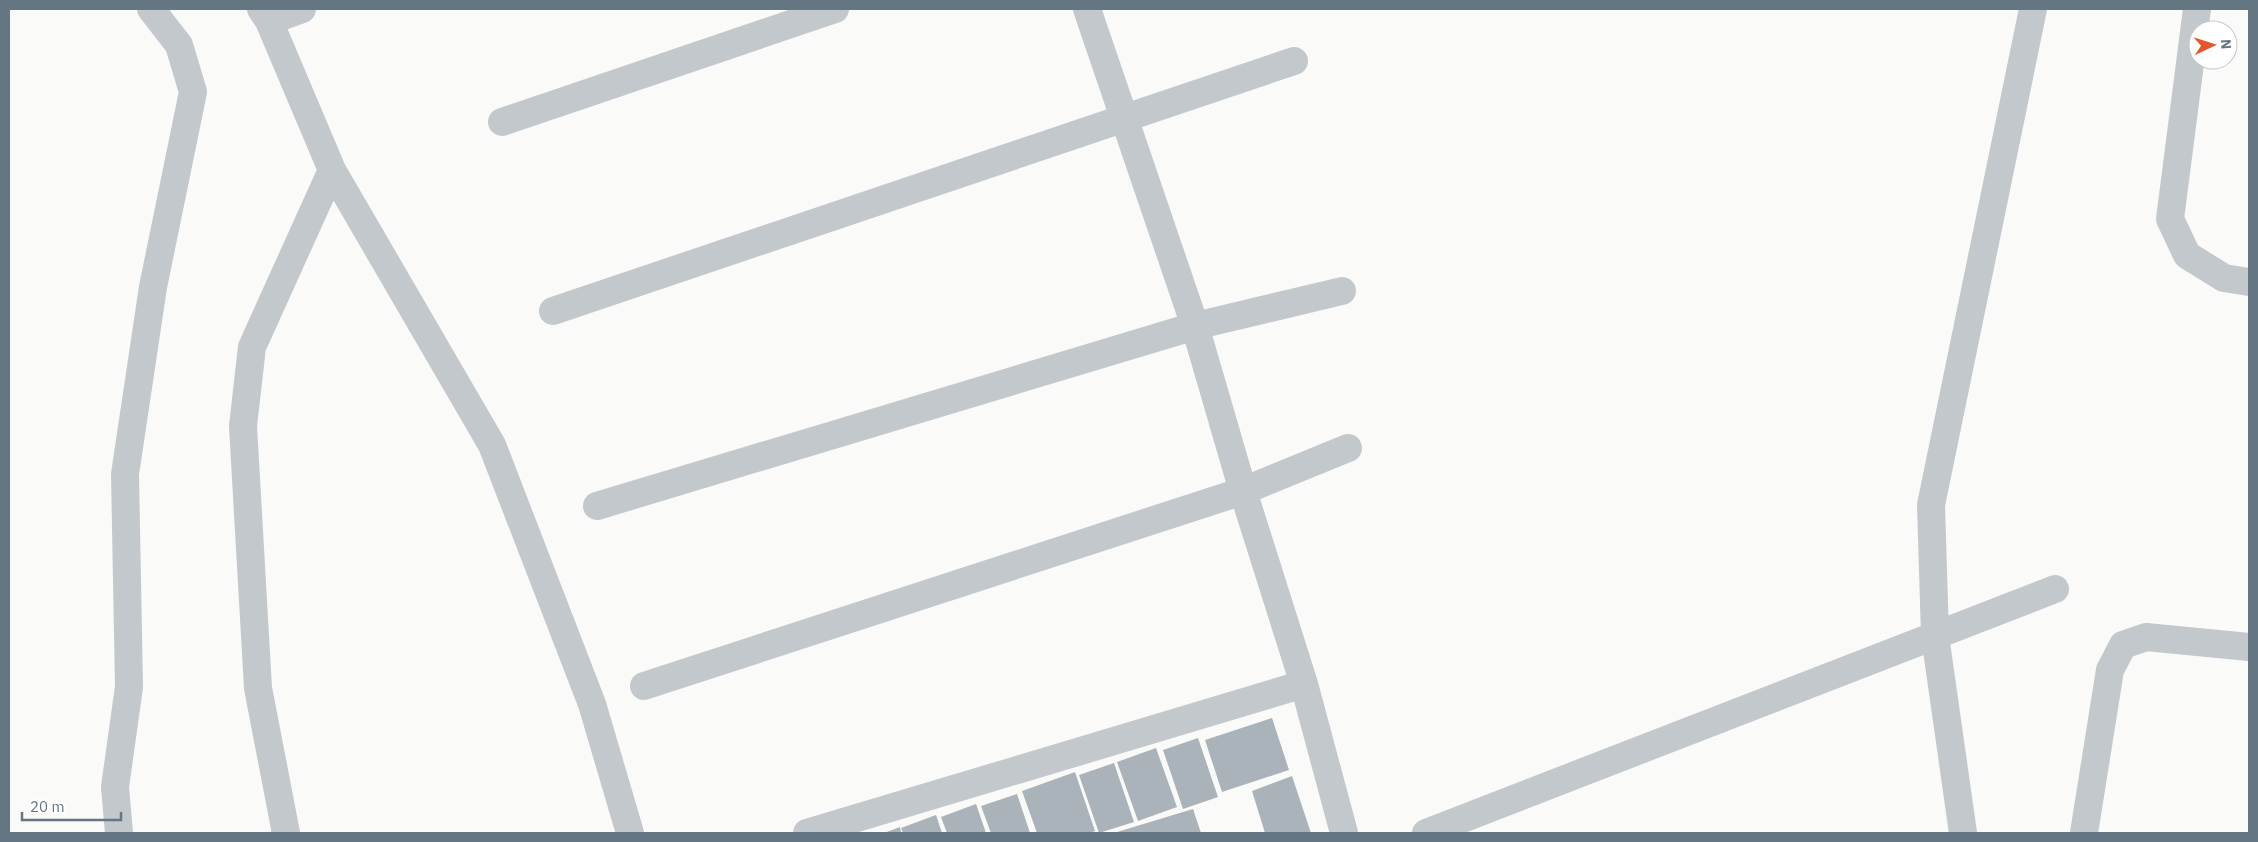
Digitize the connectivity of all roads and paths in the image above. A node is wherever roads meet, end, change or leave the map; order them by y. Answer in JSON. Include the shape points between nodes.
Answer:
{"nodes":[{"id":1,"x":151,"y":9,"type":"edge"},
{"id":2,"x":302,"y":9,"type":"edge"},
{"id":3,"x":835,"y":9,"type":"edge"},
{"id":4,"x":1088,"y":9,"type":"edge"},
{"id":5,"x":2034,"y":9,"type":"edge"},
{"id":6,"x":2197,"y":9,"type":"edge"},
{"id":7,"x":265,"y":15,"type":"edge"},
{"id":8,"x":1294,"y":62,"type":"dead end"},
{"id":9,"x":1125,"y":118,"type":"junction"},
{"id":10,"x":502,"y":122,"type":"dead end"},
{"id":11,"x":332,"y":170,"type":"junction"},
{"id":12,"x":2249,"y":282,"type":"edge"},
{"id":13,"x":1342,"y":291,"type":"dead end"},
{"id":14,"x":553,"y":311,"type":"dead end"},
{"id":15,"x":1195,"y":326,"type":"junction"},
{"id":16,"x":1348,"y":448,"type":"dead end"},
{"id":17,"x":1243,"y":491,"type":"junction"},
{"id":18,"x":597,"y":506,"type":"dead end"},
{"id":19,"x":2055,"y":589,"type":"dead end"},
{"id":20,"x":1935,"y":636,"type":"junction"},
{"id":21,"x":2249,"y":648,"type":"edge"},
{"id":22,"x":1304,"y":684,"type":"junction"},
{"id":23,"x":644,"y":686,"type":"dead end"},
{"id":24,"x":119,"y":833,"type":"edge"},
{"id":25,"x":286,"y":833,"type":"edge"},
{"id":26,"x":630,"y":833,"type":"edge"},
{"id":27,"x":807,"y":833,"type":"edge"},
{"id":28,"x":1344,"y":833,"type":"edge"},
{"id":29,"x":1426,"y":833,"type":"edge"},
{"id":30,"x":1963,"y":833,"type":"edge"},
{"id":31,"x":2084,"y":833,"type":"edge"}],
"edges":[{"from":1,"to":24,"type":"street","via":[[179,45],[193,92],[153,287],[124,474],[129,688],[115,788]]},
{"from":2,"to":7,"type":"street"},
{"from":3,"to":10,"type":"street"},
{"from":4,"to":9,"type":"street"},
{"from":5,"to":20,"type":"street","via":[[1931,505]]},
{"from":6,"to":12,"type":"street","via":[[2170,219],[2187,255],[2224,278]]},
{"from":7,"to":11,"type":"street"},
{"from":8,"to":9,"type":"street"},
{"from":9,"to":14,"type":"street"},
{"from":9,"to":15,"type":"street"},
{"from":11,"to":25,"type":"street","via":[[252,347],[243,426],[258,688]]},
{"from":11,"to":26,"type":"street","via":[[492,445],[592,704]]},
{"from":13,"to":15,"type":"street"},
{"from":15,"to":17,"type":"street"},
{"from":15,"to":18,"type":"street"},
{"from":16,"to":17,"type":"street"},
{"from":17,"to":22,"type":"street"},
{"from":17,"to":23,"type":"street"},
{"from":19,"to":20,"type":"street"},
{"from":20,"to":29,"type":"street"},
{"from":20,"to":30,"type":"street"},
{"from":21,"to":31,"type":"street","via":[[2146,637],[2123,646],[2110,670]]},
{"from":22,"to":27,"type":"street"},
{"from":22,"to":28,"type":"street"}]}
